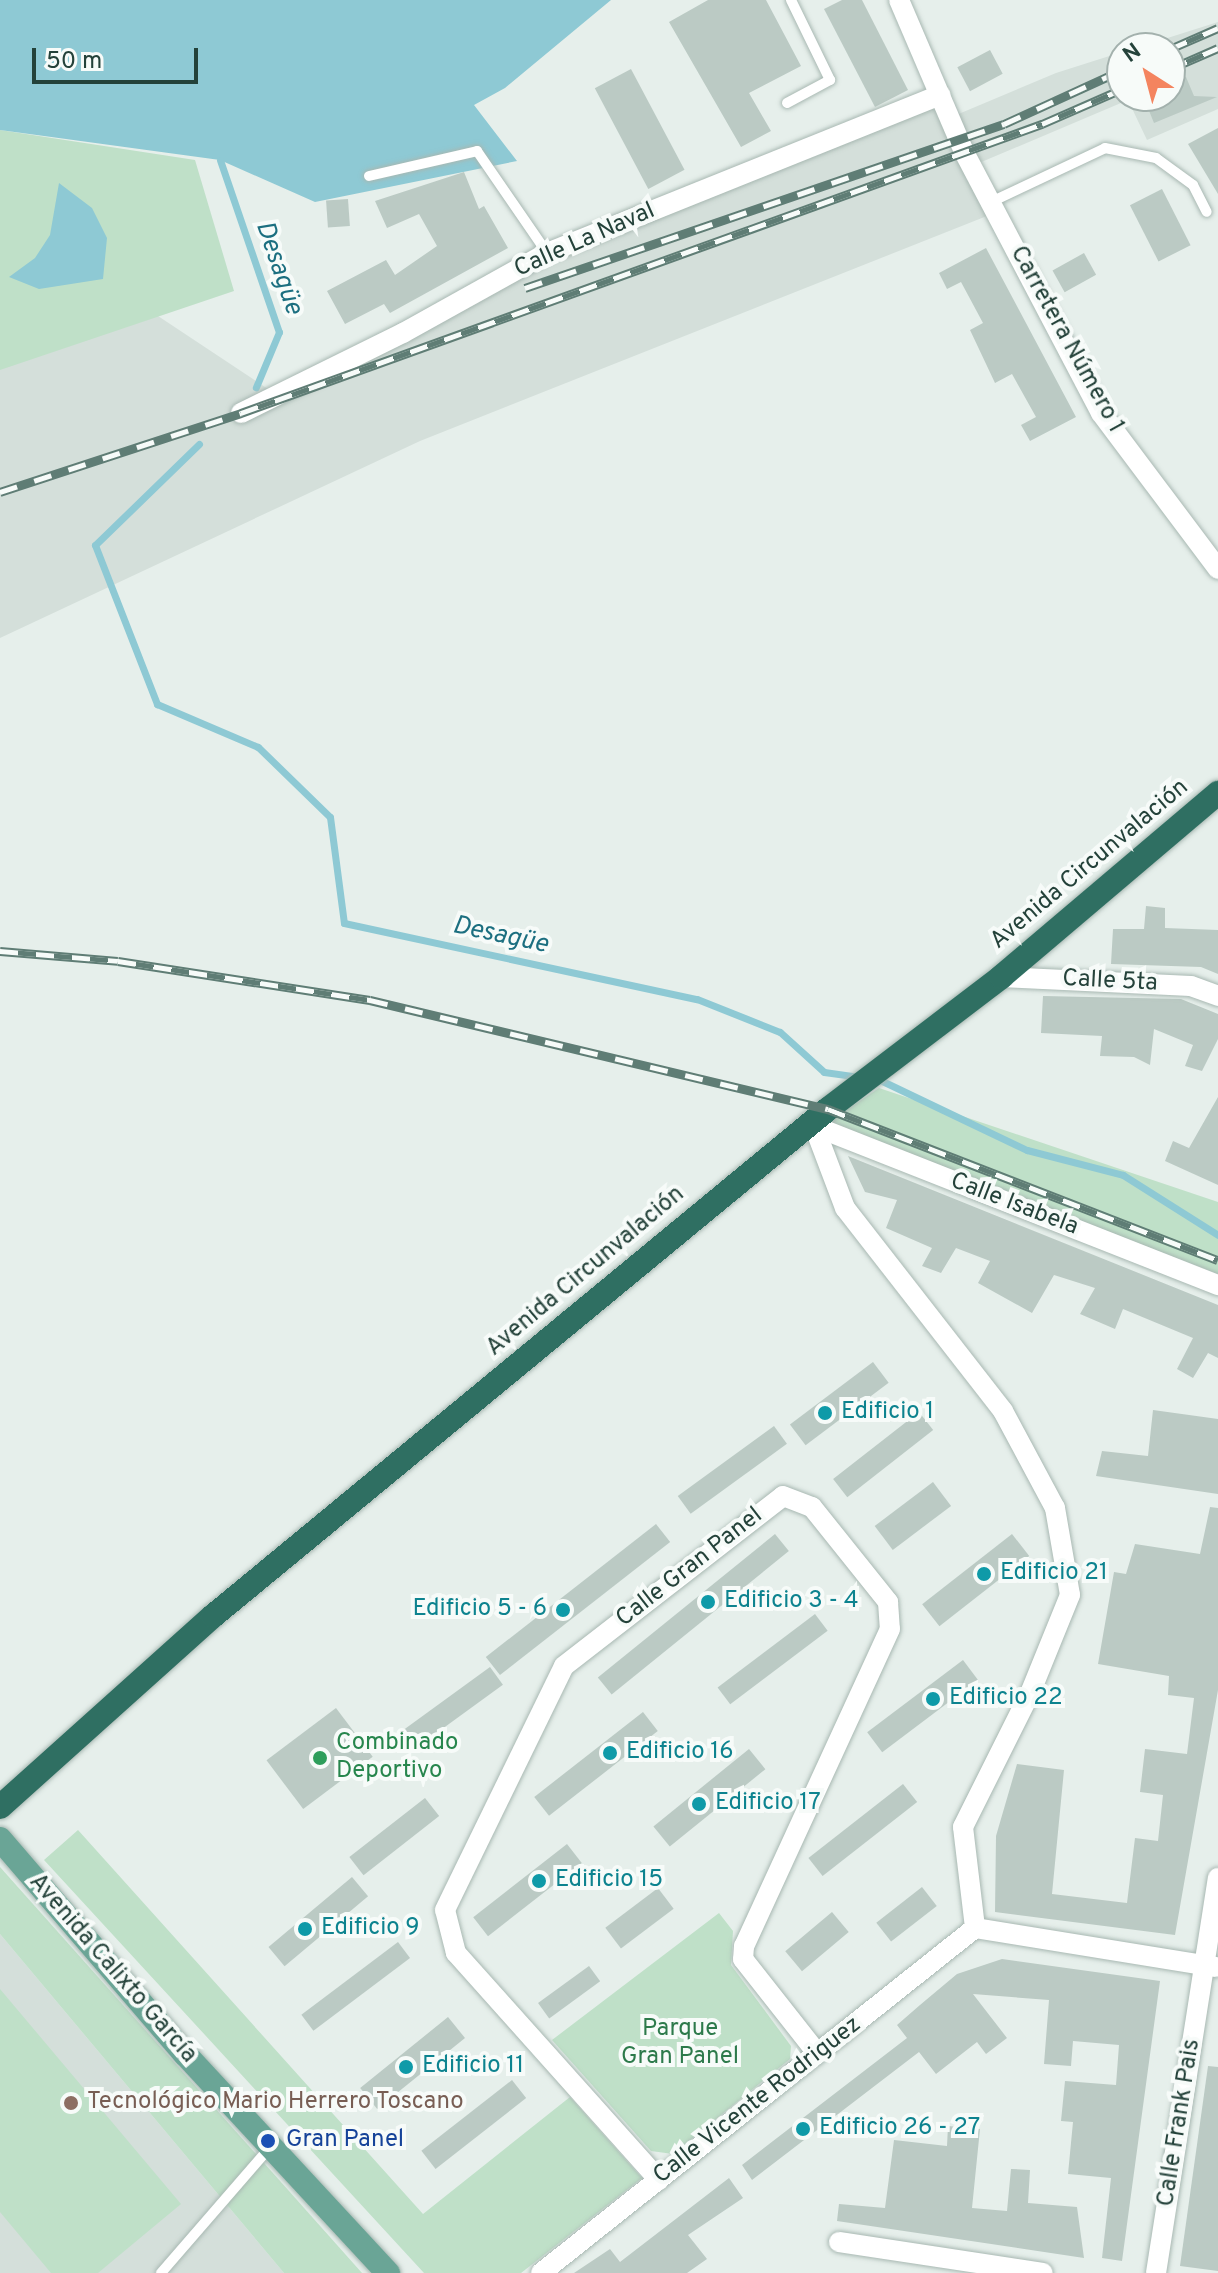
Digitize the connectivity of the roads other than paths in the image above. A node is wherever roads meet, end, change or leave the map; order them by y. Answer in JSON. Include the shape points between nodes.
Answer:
{"nodes":[{"id":1,"x":791,"y":0,"type":"edge"},
{"id":2,"x":899,"y":0,"type":"edge"},
{"id":3,"x":941,"y":95,"type":"junction"},
{"id":4,"x":787,"y":103,"type":"dead end"},
{"id":5,"x":369,"y":176,"type":"dead end"},
{"id":6,"x":991,"y":202,"type":"junction"},
{"id":7,"x":1207,"y":212,"type":"dead end"},
{"id":8,"x":547,"y":253,"type":"junction"},
{"id":9,"x":241,"y":413,"type":"dead end"},
{"id":10,"x":1218,"y":569,"type":"edge"},
{"id":11,"x":1218,"y":793,"type":"edge"},
{"id":12,"x":1001,"y":977,"type":"junction"},
{"id":13,"x":1218,"y":996,"type":"edge"},
{"id":14,"x":812,"y":1125,"type":"junction"},
{"id":15,"x":1218,"y":1285,"type":"edge"},
{"id":16,"x":0,"y":1807,"type":"edge"},
{"id":17,"x":0,"y":1839,"type":"edge"},
{"id":18,"x":1218,"y":1878,"type":"edge"},
{"id":19,"x":975,"y":1928,"type":"junction"},
{"id":20,"x":1211,"y":1967,"type":"edge"},
{"id":21,"x":817,"y":2053,"type":"junction"},
{"id":22,"x":272,"y":2144,"type":"junction"},
{"id":23,"x":659,"y":2180,"type":"junction"},
{"id":24,"x":839,"y":2242,"type":"dead end"},
{"id":25,"x":161,"y":2273,"type":"edge"},
{"id":26,"x":388,"y":2273,"type":"edge"},
{"id":27,"x":541,"y":2273,"type":"edge"},
{"id":28,"x":1043,"y":2273,"type":"edge"},
{"id":29,"x":1156,"y":2273,"type":"edge"}],
"edges":[{"from":1,"to":4,"type":"lane","via":[[830,80]]},
{"from":2,"to":3,"type":"street","name":"Carretera Número 1"},
{"from":3,"to":6,"type":"street","name":"Carretera Número 1"},
{"from":3,"to":8,"type":"street","name":"Calle La Naval"},
{"from":5,"to":8,"type":"lane","via":[[477,151]]},
{"from":6,"to":7,"type":"lane","via":[[1105,148],[1156,158],[1193,185]]},
{"from":6,"to":10,"type":"street","name":"Carretera Número 1","via":[[1101,413]]},
{"from":8,"to":9,"type":"street","name":"Calle La Naval","via":[[403,333]]},
{"from":11,"to":12,"type":"highway","name":"Avenida Circunvalación"},
{"from":12,"to":13,"type":"street","name":"Calle 5ta","via":[[1191,986]]},
{"from":12,"to":14,"type":"highway","name":"Avenida Circunvalación"},
{"from":14,"to":15,"type":"street","name":"Calle Isabela"},
{"from":14,"to":16,"type":"highway","name":"Avenida Circunvalación","via":[[213,1616]]},
{"from":14,"to":19,"type":"street","via":[[845,1208],[1003,1411],[1055,1508],[1070,1595],[1025,1704],[963,1827]]},
{"from":17,"to":22,"type":"main road","name":"Avenida Calixto García","via":[[185,2054]]},
{"from":18,"to":20,"type":"street","name":"Calle Frank Pais"},
{"from":19,"to":20,"type":"street"},
{"from":19,"to":21,"type":"street","name":"Calle Vicente Rodriguez"},
{"from":20,"to":29,"type":"street","name":"Calle Frank Pais"},
{"from":21,"to":23,"type":"street","name":"Calle Vicente Rodriguez"},
{"from":21,"to":23,"type":"street","name":"Calle Gran Panel","via":[[743,1959],[744,1946],[890,1629],[888,1602],[812,1507],[783,1496],[564,1666],[445,1910],[456,1953]]},
{"from":22,"to":25,"type":"lane"},
{"from":22,"to":26,"type":"main road","name":"Avenida Calixto García"},
{"from":23,"to":27,"type":"street","name":"Calle Vicente Rodriguez"},
{"from":24,"to":28,"type":"street"}]}
